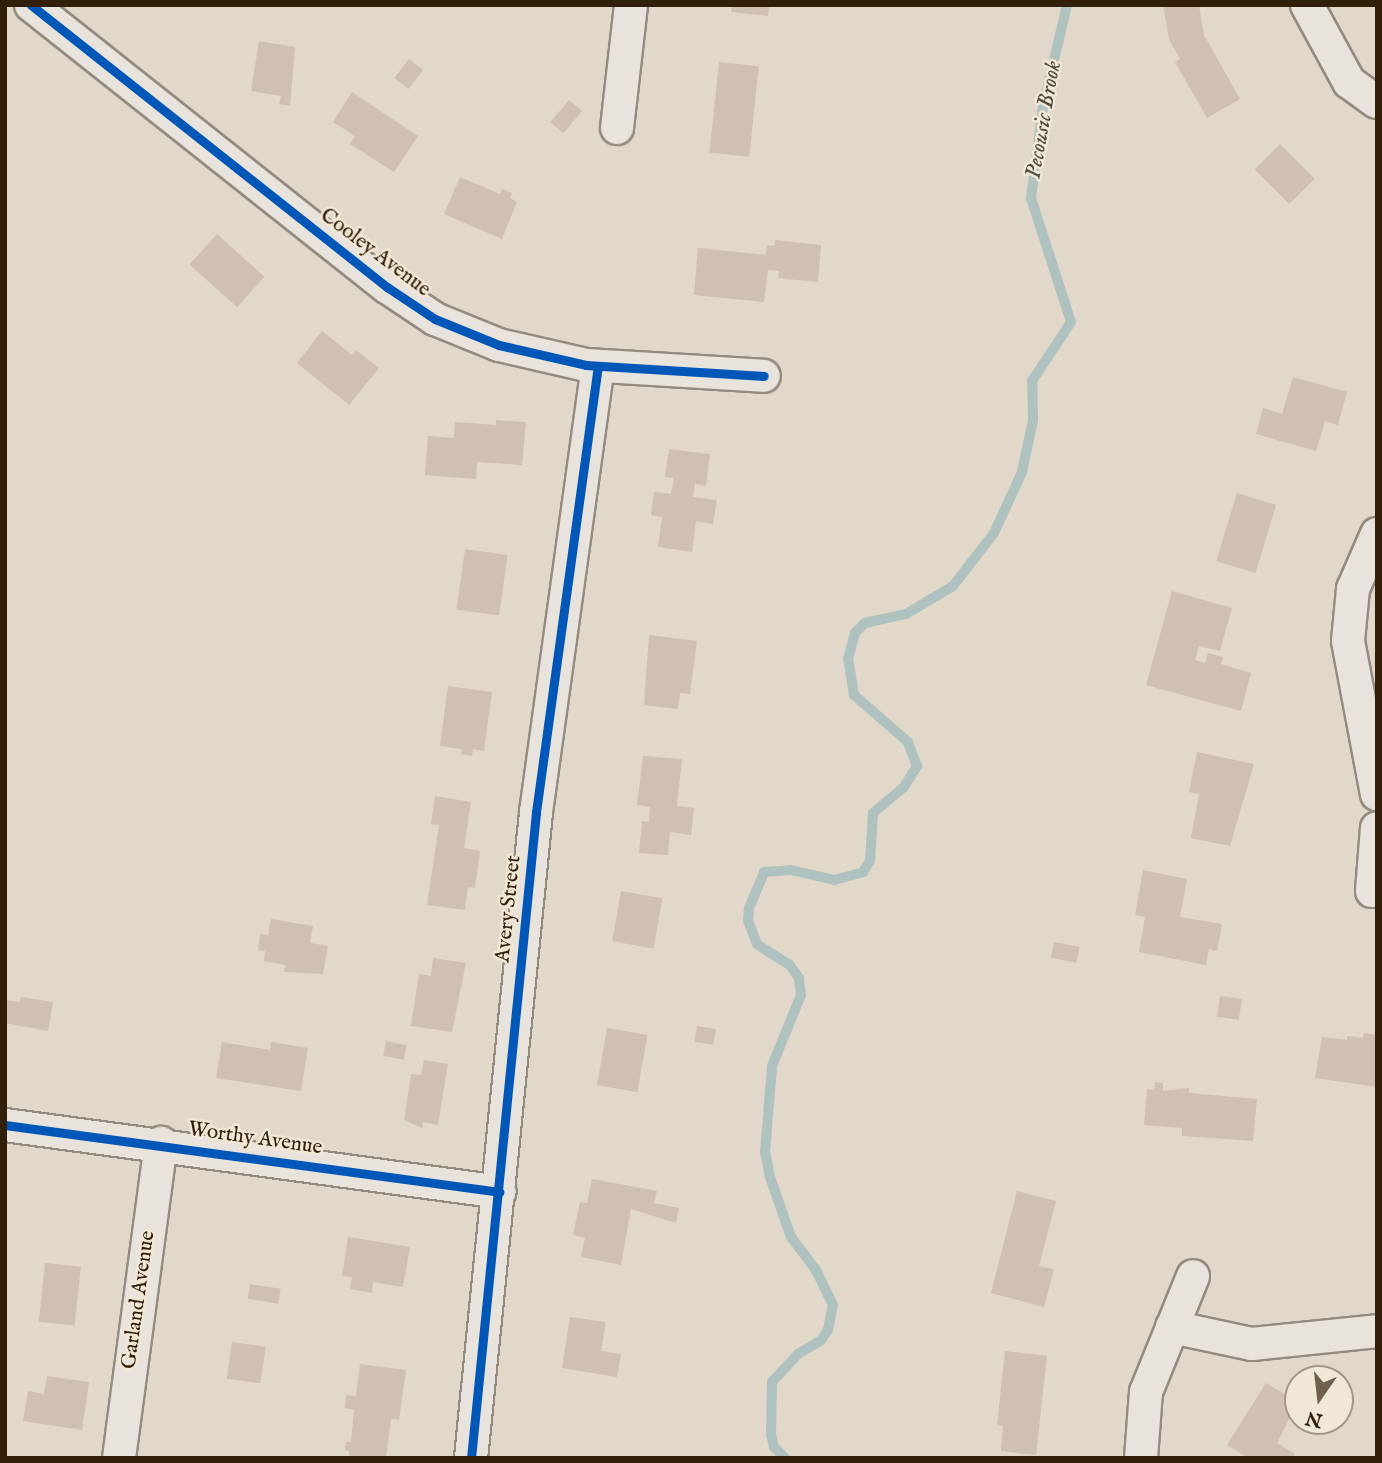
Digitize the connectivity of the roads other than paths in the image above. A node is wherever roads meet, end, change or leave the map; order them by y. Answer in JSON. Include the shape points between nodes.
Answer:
{"nodes":[{"id":1,"x":31,"y":5,"type":"edge"},
{"id":2,"x":631,"y":5,"type":"edge"},
{"id":3,"x":1307,"y":5,"type":"edge"},
{"id":4,"x":1377,"y":103,"type":"edge"},
{"id":5,"x":617,"y":128,"type":"dead end"},
{"id":6,"x":598,"y":367,"type":"junction"},
{"id":7,"x":764,"y":376,"type":"dead end"},
{"id":8,"x":1377,"y":534,"type":"edge"},
{"id":9,"x":1370,"y":729,"type":"edge"},
{"id":10,"x":1377,"y":794,"type":"edge"},
{"id":11,"x":1377,"y":828,"type":"edge"},
{"id":12,"x":1372,"y":891,"type":"dead end"},
{"id":13,"x":5,"y":1125,"type":"edge"},
{"id":14,"x":161,"y":1143,"type":"junction"},
{"id":15,"x":499,"y":1192,"type":"junction"},
{"id":16,"x":1193,"y":1276,"type":"dead end"},
{"id":17,"x":1172,"y":1327,"type":"junction"},
{"id":18,"x":1377,"y":1331,"type":"edge"},
{"id":19,"x":119,"y":1458,"type":"edge"},
{"id":20,"x":471,"y":1458,"type":"edge"},
{"id":21,"x":1141,"y":1458,"type":"edge"}],
"edges":[{"from":1,"to":6,"type":"street","name":"Cooley Avenue","via":[[419,309],[480,339]]},
{"from":2,"to":5,"type":"street"},
{"from":3,"to":4,"type":"street","via":[[1349,82]]},
{"from":6,"to":7,"type":"street","name":"Cooley Avenue"},
{"from":6,"to":15,"type":"street","name":"Avery Street","via":[[536,812]]},
{"from":8,"to":9,"type":"street","via":[[1357,575],[1348,624],[1349,661]]},
{"from":9,"to":10,"type":"street"},
{"from":11,"to":12,"type":"street"},
{"from":13,"to":14,"type":"street","name":"Worthy Avenue"},
{"from":14,"to":15,"type":"street","name":"Worthy Avenue"},
{"from":14,"to":19,"type":"street","name":"Garland Avenue"},
{"from":15,"to":20,"type":"street","name":"Avery Street"},
{"from":16,"to":17,"type":"street"},
{"from":17,"to":18,"type":"street","via":[[1252,1344]]},
{"from":17,"to":21,"type":"street","via":[[1146,1392]]}]}
